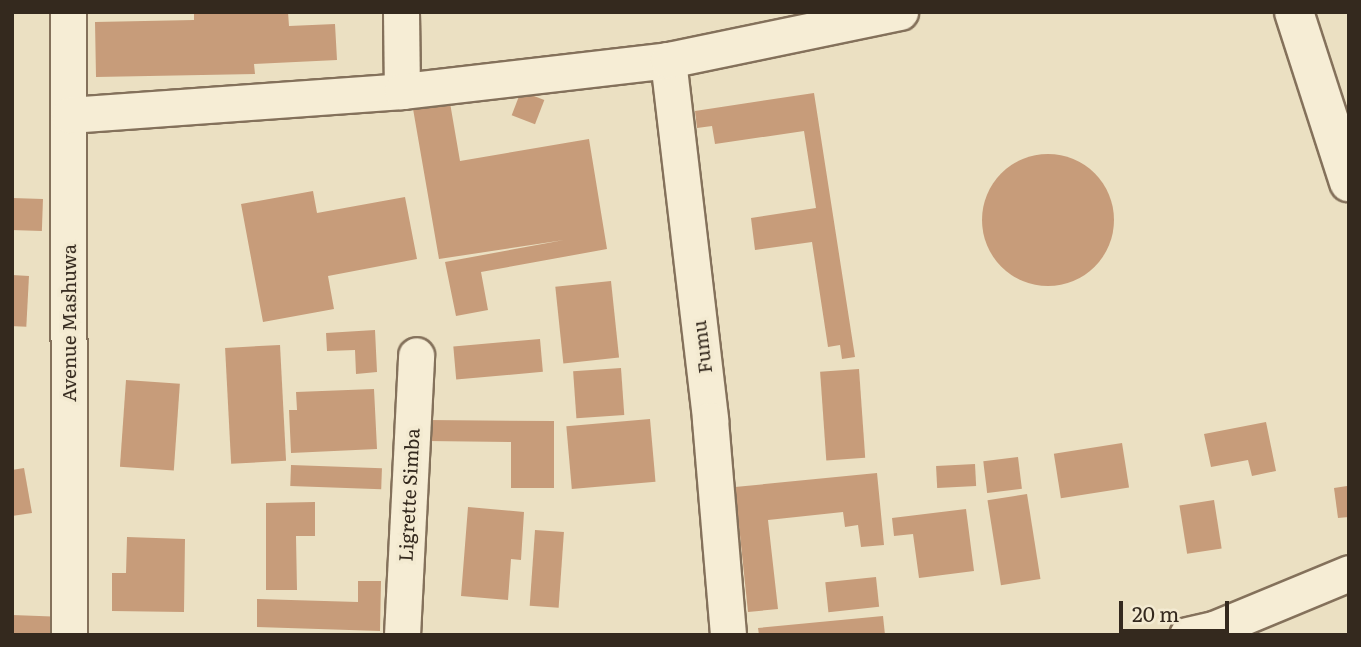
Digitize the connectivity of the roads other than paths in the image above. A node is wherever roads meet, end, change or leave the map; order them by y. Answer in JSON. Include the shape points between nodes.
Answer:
{"nodes":[{"id":1,"x":68,"y":12,"type":"edge"},
{"id":2,"x":401,"y":12,"type":"edge"},
{"id":3,"x":900,"y":12,"type":"edge"},
{"id":4,"x":1294,"y":12,"type":"edge"},
{"id":5,"x":668,"y":60,"type":"junction"},
{"id":6,"x":402,"y":91,"type":"junction"},
{"id":7,"x":69,"y":115,"type":"junction"},
{"id":8,"x":1349,"y":182,"type":"edge"},
{"id":9,"x":416,"y":355,"type":"dead end"},
{"id":10,"x":1349,"y":573,"type":"edge"},
{"id":11,"x":69,"y":635,"type":"edge"},
{"id":12,"x":402,"y":635,"type":"edge"},
{"id":13,"x":728,"y":635,"type":"edge"},
{"id":14,"x":1187,"y":635,"type":"edge"}],
"edges":[{"from":1,"to":7,"type":"street","name":"Avenue Mashuwa"},
{"from":2,"to":6,"type":"street"},
{"from":3,"to":5,"type":"street"},
{"from":4,"to":8,"type":"main road"},
{"from":5,"to":6,"type":"street"},
{"from":5,"to":13,"type":"street","name":"Fumu","via":[[710,420]]},
{"from":6,"to":7,"type":"street"},
{"from":7,"to":11,"type":"street","name":"Avenue Mashuwa"},
{"from":9,"to":12,"type":"street","name":"Ligrette Simba"},
{"from":10,"to":14,"type":"street","via":[[1214,629]]}]}
